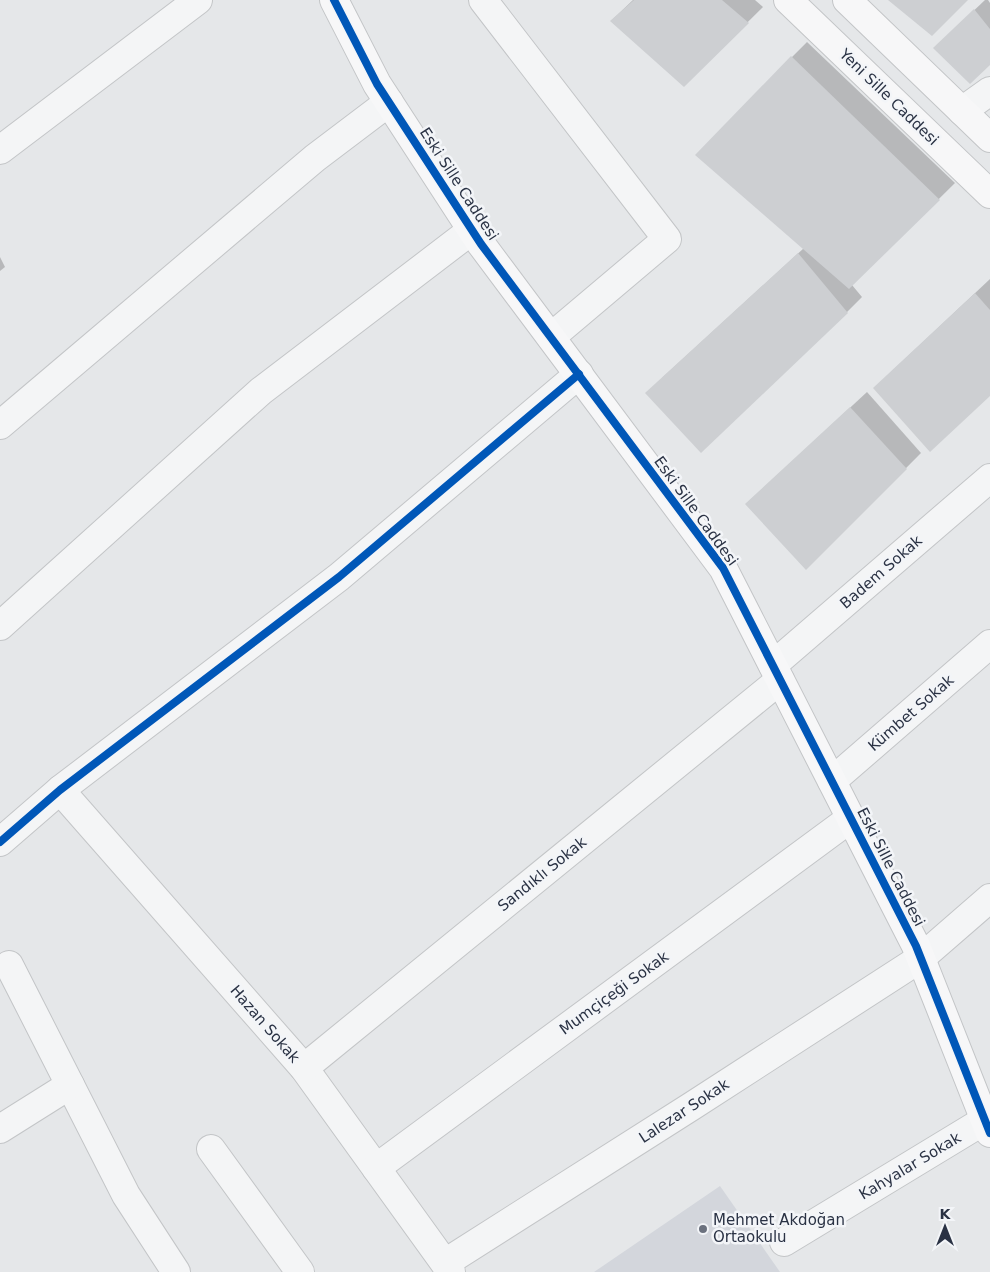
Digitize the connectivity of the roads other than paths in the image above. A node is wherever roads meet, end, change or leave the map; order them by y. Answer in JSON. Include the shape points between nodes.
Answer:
{"nodes":[{"id":1,"x":198,"y":0,"type":"edge"},
{"id":2,"x":334,"y":0,"type":"edge"},
{"id":3,"x":483,"y":0,"type":"edge"},
{"id":4,"x":788,"y":0,"type":"edge"},
{"id":5,"x":847,"y":0,"type":"edge"},
{"id":6,"x":990,"y":92,"type":"edge"},
{"id":7,"x":389,"y":102,"type":"junction"},
{"id":8,"x":962,"y":111,"type":"junction"},
{"id":9,"x":990,"y":138,"type":"edge"},
{"id":10,"x":0,"y":150,"type":"edge"},
{"id":11,"x":990,"y":194,"type":"edge"},
{"id":12,"x":472,"y":230,"type":"junction"},
{"id":13,"x":551,"y":337,"type":"junction"},
{"id":14,"x":579,"y":374,"type":"junction"},
{"id":15,"x":0,"y":424,"type":"edge"},
{"id":16,"x":990,"y":478,"type":"edge"},
{"id":17,"x":0,"y":626,"type":"edge"},
{"id":18,"x":990,"y":644,"type":"edge"},
{"id":19,"x":776,"y":673,"type":"junction"},
{"id":20,"x":832,"y":781,"type":"junction"},
{"id":21,"x":60,"y":790,"type":"junction"},
{"id":22,"x":851,"y":818,"type":"junction"},
{"id":23,"x":0,"y":842,"type":"edge"},
{"id":24,"x":990,"y":898,"type":"edge"},
{"id":25,"x":921,"y":958,"type":"junction"},
{"id":26,"x":10,"y":965,"type":"dead end"},
{"id":27,"x":304,"y":1068,"type":"junction"},
{"id":28,"x":70,"y":1085,"type":"junction"},
{"id":29,"x":988,"y":1124,"type":"edge"},
{"id":30,"x":0,"y":1129,"type":"edge"},
{"id":31,"x":211,"y":1149,"type":"dead end"},
{"id":32,"x":376,"y":1168,"type":"junction"},
{"id":33,"x":784,"y":1242,"type":"dead end"},
{"id":34,"x":448,"y":1267,"type":"edge"},
{"id":35,"x":176,"y":1272,"type":"edge"},
{"id":36,"x":300,"y":1272,"type":"edge"}],
"edges":[{"from":1,"to":10,"type":"street"},
{"from":2,"to":7,"type":"street","name":"Eski Sille Caddesi"},
{"from":3,"to":13,"type":"street","via":[[667,239]]},
{"from":4,"to":11,"type":"street","name":"Yeni Sille Caddesi"},
{"from":5,"to":8,"type":"street"},
{"from":6,"to":8,"type":"street"},
{"from":7,"to":12,"type":"street","name":"Eski Sille Caddesi"},
{"from":7,"to":15,"type":"street","via":[[315,158]]},
{"from":8,"to":9,"type":"street"},
{"from":12,"to":13,"type":"street","name":"Eski Sille Caddesi"},
{"from":12,"to":17,"type":"street","via":[[261,391]]},
{"from":13,"to":14,"type":"street","name":"Eski Sille Caddesi"},
{"from":14,"to":19,"type":"street","name":"Eski Sille Caddesi","via":[[723,568]]},
{"from":14,"to":21,"type":"street","via":[[339,577]]},
{"from":16,"to":19,"type":"street","name":"Badem Sokak"},
{"from":18,"to":20,"type":"street","name":"Kümbet Sokak"},
{"from":19,"to":20,"type":"street","name":"Eski Sille Caddesi"},
{"from":19,"to":27,"type":"street","name":"Sandıklı Sokak"},
{"from":20,"to":22,"type":"street","name":"Eski Sille Caddesi"},
{"from":21,"to":23,"type":"street"},
{"from":21,"to":27,"type":"street","name":"Hazan Sokak"},
{"from":22,"to":25,"type":"street","name":"Eski Sille Caddesi"},
{"from":22,"to":32,"type":"street","name":"Mumçiçeği Sokak"},
{"from":24,"to":25,"type":"street","name":"Lalezar Sokak"},
{"from":25,"to":29,"type":"street","name":"Eski Sille Caddesi"},
{"from":25,"to":34,"type":"street","name":"Lalezar Sokak"},
{"from":26,"to":28,"type":"street"},
{"from":27,"to":32,"type":"street","name":"Hazan Sokak"},
{"from":28,"to":30,"type":"street"},
{"from":28,"to":35,"type":"street","via":[[126,1195]]},
{"from":29,"to":33,"type":"street","name":"Kahyalar Sokak"},
{"from":31,"to":36,"type":"street"},
{"from":32,"to":34,"type":"street","name":"Hazan Sokak"}]}
